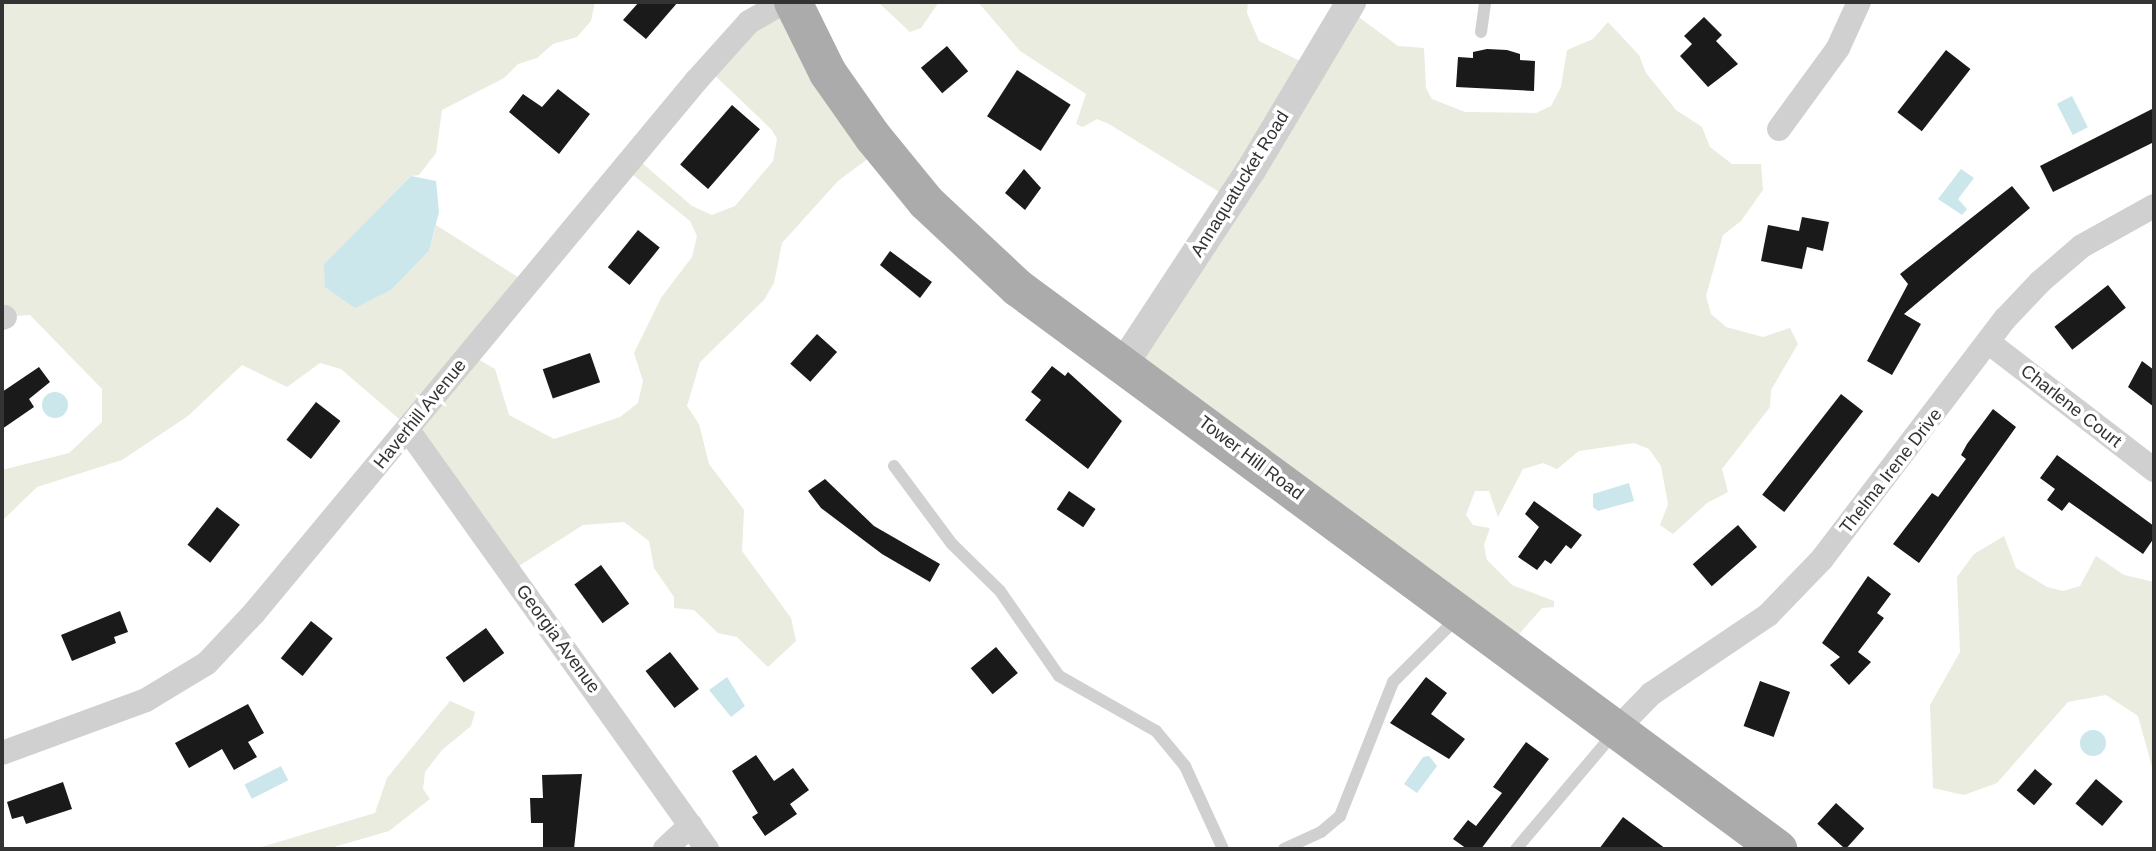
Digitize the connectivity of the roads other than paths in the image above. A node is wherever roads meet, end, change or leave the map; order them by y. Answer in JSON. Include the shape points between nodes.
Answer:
{"nodes":[{"id":1,"x":784,"y":2,"type":"edge"},
{"id":2,"x":793,"y":2,"type":"edge"},
{"id":3,"x":1351,"y":2,"type":"edge"},
{"id":4,"x":1485,"y":2,"type":"edge"},
{"id":5,"x":1859,"y":2,"type":"edge"},
{"id":6,"x":1481,"y":32,"type":"dead end"},
{"id":7,"x":1779,"y":130,"type":"dead end"},
{"id":8,"x":2154,"y":206,"type":"edge"},
{"id":9,"x":1988,"y":342,"type":"junction"},
{"id":10,"x":1124,"y":363,"type":"junction"},
{"id":11,"x":408,"y":430,"type":"junction"},
{"id":12,"x":894,"y":466,"type":"dead end"},
{"id":13,"x":2154,"y":470,"type":"edge"},
{"id":14,"x":1462,"y":613,"type":"junction"},
{"id":15,"x":1618,"y":729,"type":"junction"},
{"id":16,"x":2,"y":753,"type":"edge"},
{"id":17,"x":691,"y":825,"type":"junction"},
{"id":18,"x":664,"y":849,"type":"edge"},
{"id":19,"x":707,"y":849,"type":"edge"},
{"id":20,"x":1223,"y":849,"type":"edge"},
{"id":21,"x":1284,"y":849,"type":"edge"},
{"id":22,"x":1516,"y":849,"type":"edge"},
{"id":23,"x":1778,"y":849,"type":"edge"}],
"edges":[{"from":1,"to":11,"type":"street","name":"Haverhill Avenue","via":[[749,22],[696,81]]},
{"from":2,"to":10,"type":"main road","name":"Tower Hill Road","via":[[828,73],[926,202],[1018,288]]},
{"from":3,"to":10,"type":"street","name":"Annaquatucket Road","via":[[1251,170]]},
{"from":4,"to":6,"type":"lane"},
{"from":5,"to":7,"type":"street","via":[[1838,48]]},
{"from":8,"to":9,"type":"street","name":"Thelma Irene Drive","via":[[2082,246],[2040,282]]},
{"from":9,"to":13,"type":"street","name":"Charlene Court"},
{"from":9,"to":15,"type":"street","name":"Thelma Irene Drive","via":[[1822,559],[1768,615],[1651,694]]},
{"from":10,"to":14,"type":"main road","name":"Tower Hill Road"},
{"from":11,"to":16,"type":"street","name":"Haverhill Avenue","via":[[207,663],[146,701]]},
{"from":11,"to":17,"type":"street","name":"Georgia Avenue"},
{"from":12,"to":20,"type":"lane","via":[[951,544],[1000,591],[1059,676],[1156,731],[1185,766]]},
{"from":14,"to":15,"type":"main road","name":"Tower Hill Road"},
{"from":14,"to":21,"type":"lane","via":[[1413,656],[1392,682],[1340,816],[1321,832]]},
{"from":15,"to":22,"type":"lane"},
{"from":15,"to":23,"type":"main road","name":"Tower Hill Road"},
{"from":17,"to":18,"type":"street"},
{"from":17,"to":19,"type":"street","name":"Georgia Avenue"}]}
